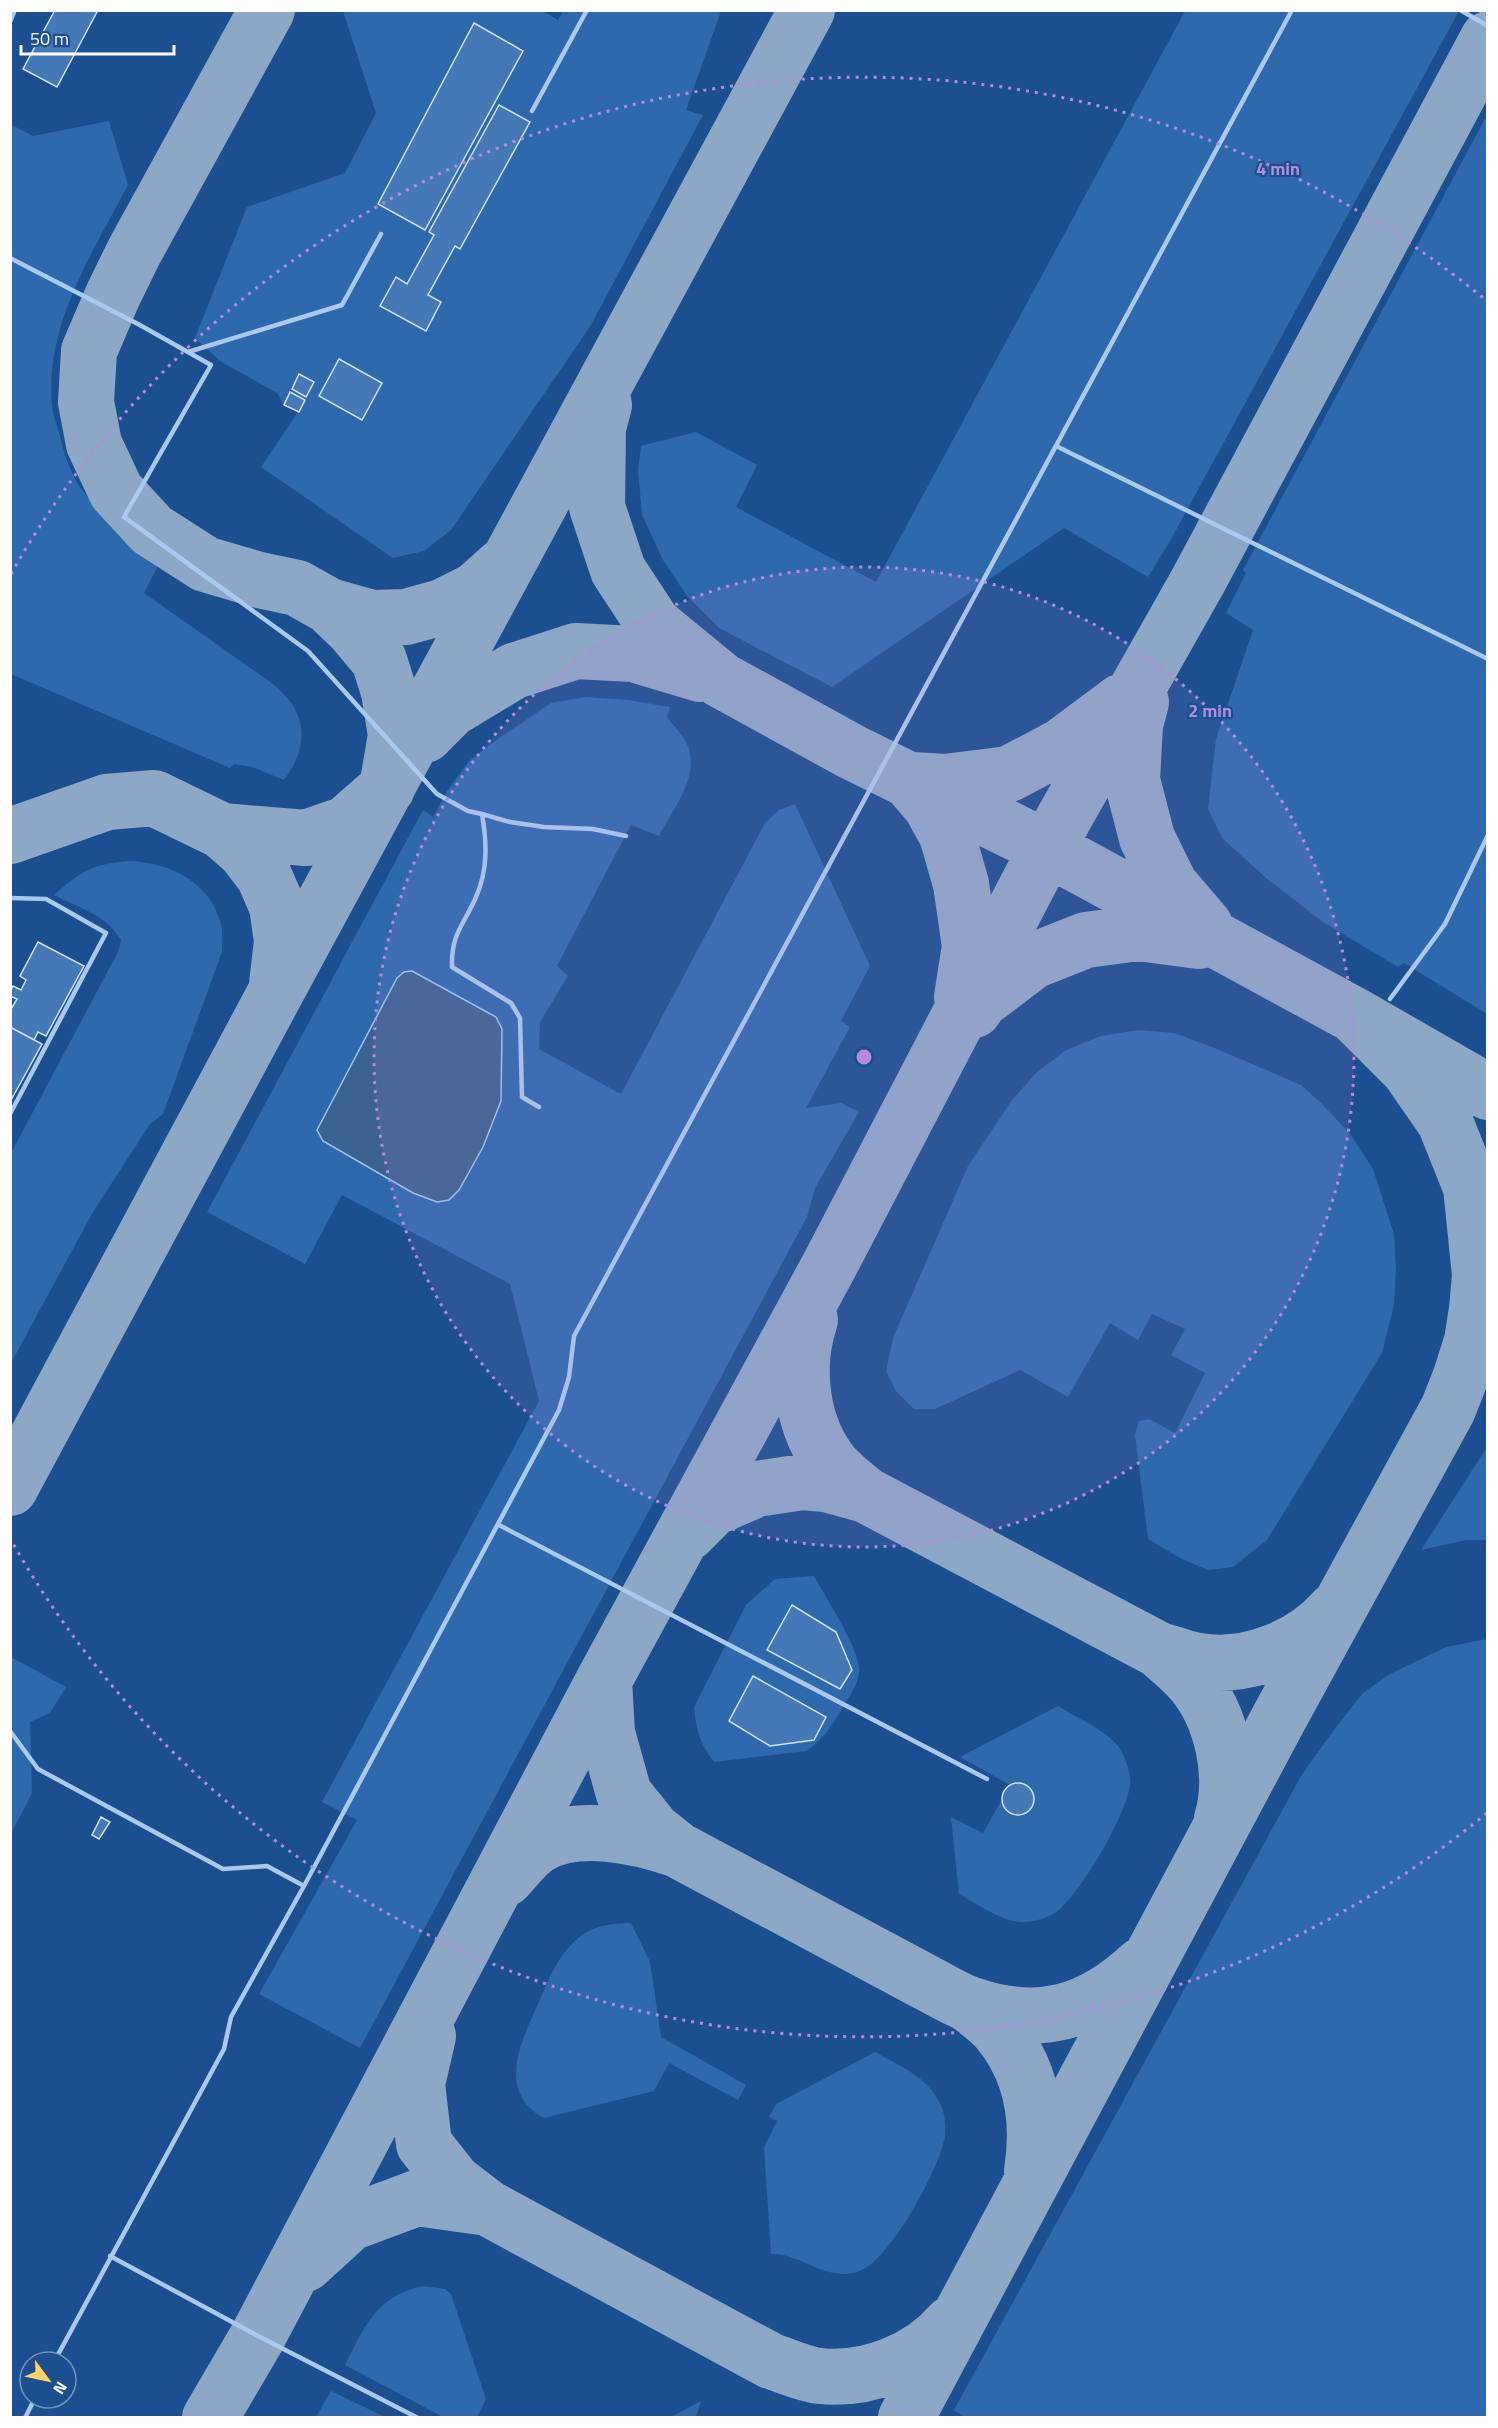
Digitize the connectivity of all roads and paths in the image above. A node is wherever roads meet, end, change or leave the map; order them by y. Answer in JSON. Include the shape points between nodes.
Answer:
{"nodes":[{"id":1,"x":15,"y":10,"type":"edge"},
{"id":2,"x":587,"y":10,"type":"edge"},
{"id":3,"x":1292,"y":10,"type":"edge"},
{"id":4,"x":1460,"y":10,"type":"edge"},
{"id":5,"x":10,"y":22,"type":"edge"},
{"id":6,"x":1488,"y":26,"type":"edge"},
{"id":7,"x":532,"y":111,"type":"dead end"},
{"id":8,"x":381,"y":234,"type":"dead end"},
{"id":9,"x":10,"y":258,"type":"edge"},
{"id":10,"x":188,"y":352,"type":"junction"},
{"id":11,"x":1056,"y":446,"type":"junction"},
{"id":12,"x":1488,"y":659,"type":"edge"},
{"id":13,"x":482,"y":814,"type":"junction"},
{"id":14,"x":1488,"y":835,"type":"edge"},
{"id":15,"x":626,"y":836,"type":"dead end"},
{"id":16,"x":10,"y":898,"type":"edge"},
{"id":17,"x":1390,"y":999,"type":"dead end"},
{"id":18,"x":538,"y":1107,"type":"dead end"},
{"id":19,"x":10,"y":1114,"type":"edge"},
{"id":20,"x":499,"y":1525,"type":"junction"},
{"id":21,"x":10,"y":1731,"type":"edge"},
{"id":22,"x":987,"y":1779,"type":"dead end"},
{"id":23,"x":304,"y":1886,"type":"junction"},
{"id":24,"x":110,"y":2256,"type":"junction"},
{"id":25,"x":60,"y":2350,"type":"edge"},
{"id":26,"x":418,"y":2418,"type":"edge"}],
"edges":[{"from":1,"to":5,"type":"lane"},
{"from":2,"to":7,"type":"lane"},
{"from":3,"to":11,"type":"lane"},
{"from":4,"to":6,"type":"lane"},
{"from":8,"to":10,"type":"lane","via":[[342,304]]},
{"from":9,"to":10,"type":"lane"},
{"from":10,"to":13,"type":"lane","via":[[211,365],[124,517],[308,651],[437,794]]},
{"from":11,"to":12,"type":"lane"},
{"from":11,"to":20,"type":"lane","via":[[574,1336],[570,1377],[559,1410]]},
{"from":13,"to":15,"type":"lane","via":[[532,826],[593,829]]},
{"from":13,"to":18,"type":"lane","via":[[485,872],[452,949],[452,967],[511,1003],[520,1018],[522,1097]]},
{"from":14,"to":17,"type":"lane","via":[[1444,924]]},
{"from":16,"to":19,"type":"lane","via":[[46,900],[106,933]]},
{"from":20,"to":22,"type":"lane"},
{"from":20,"to":23,"type":"lane"},
{"from":21,"to":23,"type":"lane","via":[[38,1769],[223,1869],[267,1866]]},
{"from":23,"to":24,"type":"lane","via":[[231,2017],[224,2049]]},
{"from":24,"to":25,"type":"lane"},
{"from":24,"to":26,"type":"lane"}]}
